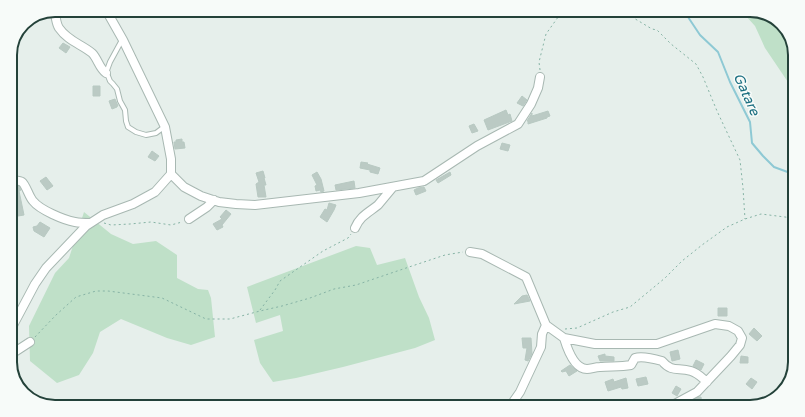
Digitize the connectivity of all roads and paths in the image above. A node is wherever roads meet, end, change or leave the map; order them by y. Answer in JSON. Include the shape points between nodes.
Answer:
{"nodes":[{"id":1,"x":56,"y":17,"type":"edge"},
{"id":2,"x":110,"y":17,"type":"edge"},
{"id":3,"x":558,"y":17,"type":"edge"},
{"id":4,"x":632,"y":17,"type":"edge"},
{"id":5,"x":123,"y":40,"type":"junction"},
{"id":6,"x":106,"y":73,"type":"junction"},
{"id":7,"x":540,"y":77,"type":"joint"},
{"id":8,"x":165,"y":127,"type":"junction"},
{"id":9,"x":171,"y":174,"type":"junction"},
{"id":10,"x":17,"y":182,"type":"edge"},
{"id":11,"x":393,"y":187,"type":"junction"},
{"id":12,"x":214,"y":200,"type":"junction"},
{"id":13,"x":788,"y":217,"type":"edge"},
{"id":14,"x":189,"y":219,"type":"joint"},
{"id":15,"x":745,"y":219,"type":"junction"},
{"id":16,"x":92,"y":222,"type":"junction"},
{"id":17,"x":355,"y":228,"type":"joint"},
{"id":18,"x":470,"y":252,"type":"joint"},
{"id":19,"x":260,"y":311,"type":"junction"},
{"id":20,"x":17,"y":318,"type":"edge"},
{"id":21,"x":546,"y":325,"type":"junction"},
{"id":22,"x":555,"y":331,"type":"junction"},
{"id":23,"x":564,"y":338,"type":"junction"},
{"id":24,"x":30,"y":342,"type":"joint"},
{"id":25,"x":17,"y":350,"type":"edge"},
{"id":26,"x":707,"y":382,"type":"junction"},
{"id":27,"x":514,"y":400,"type":"edge"},
{"id":28,"x":683,"y":400,"type":"edge"}],
"edges":[{"from":1,"to":6,"type":"street","via":[[59,28],[70,40],[91,53]]},
{"from":2,"to":5,"type":"street"},
{"from":3,"to":7,"type":"path","via":[[546,34],[539,62]]},
{"from":4,"to":15,"type":"path","via":[[657,30],[696,64],[740,160]]},
{"from":5,"to":6,"type":"lane"},
{"from":5,"to":8,"type":"street"},
{"from":6,"to":8,"type":"lane","via":[[117,89],[128,127],[146,135],[156,133]]},
{"from":7,"to":11,"type":"street","via":[[531,104],[518,124],[477,146],[424,181]]},
{"from":8,"to":9,"type":"street"},
{"from":9,"to":12,"type":"street","via":[[184,187]]},
{"from":9,"to":16,"type":"street","via":[[155,192]]},
{"from":10,"to":16,"type":"street","via":[[24,183],[32,201],[50,213],[73,222]]},
{"from":11,"to":12,"type":"street","via":[[255,204]]},
{"from":11,"to":17,"type":"street","via":[[358,221]]},
{"from":12,"to":14,"type":"street"},
{"from":13,"to":15,"type":"path","via":[[761,214]]},
{"from":14,"to":16,"type":"path","via":[[171,225],[151,222],[111,225],[101,220]]},
{"from":15,"to":22,"type":"path","via":[[718,233],[630,307],[577,328]]},
{"from":16,"to":20,"type":"street","via":[[46,268]]},
{"from":17,"to":19,"type":"path","via":[[348,238],[280,280],[276,290]]},
{"from":18,"to":19,"type":"path","via":[[459,252],[356,285]]},
{"from":18,"to":21,"type":"street","via":[[482,254],[526,277]]},
{"from":19,"to":24,"type":"path","via":[[230,319],[206,320],[162,298],[96,291],[76,297]]},
{"from":21,"to":22,"type":"street"},
{"from":21,"to":27,"type":"street","via":[[541,347]]},
{"from":22,"to":23,"type":"street"},
{"from":23,"to":26,"type":"street","via":[[568,351],[582,368],[631,364],[640,356],[662,361],[670,368],[691,371]]},
{"from":23,"to":26,"type":"street","via":[[595,344],[656,344],[715,324],[729,326],[738,331],[742,338],[740,345]]},
{"from":24,"to":25,"type":"street"},
{"from":26,"to":28,"type":"street","via":[[698,392]]}]}
